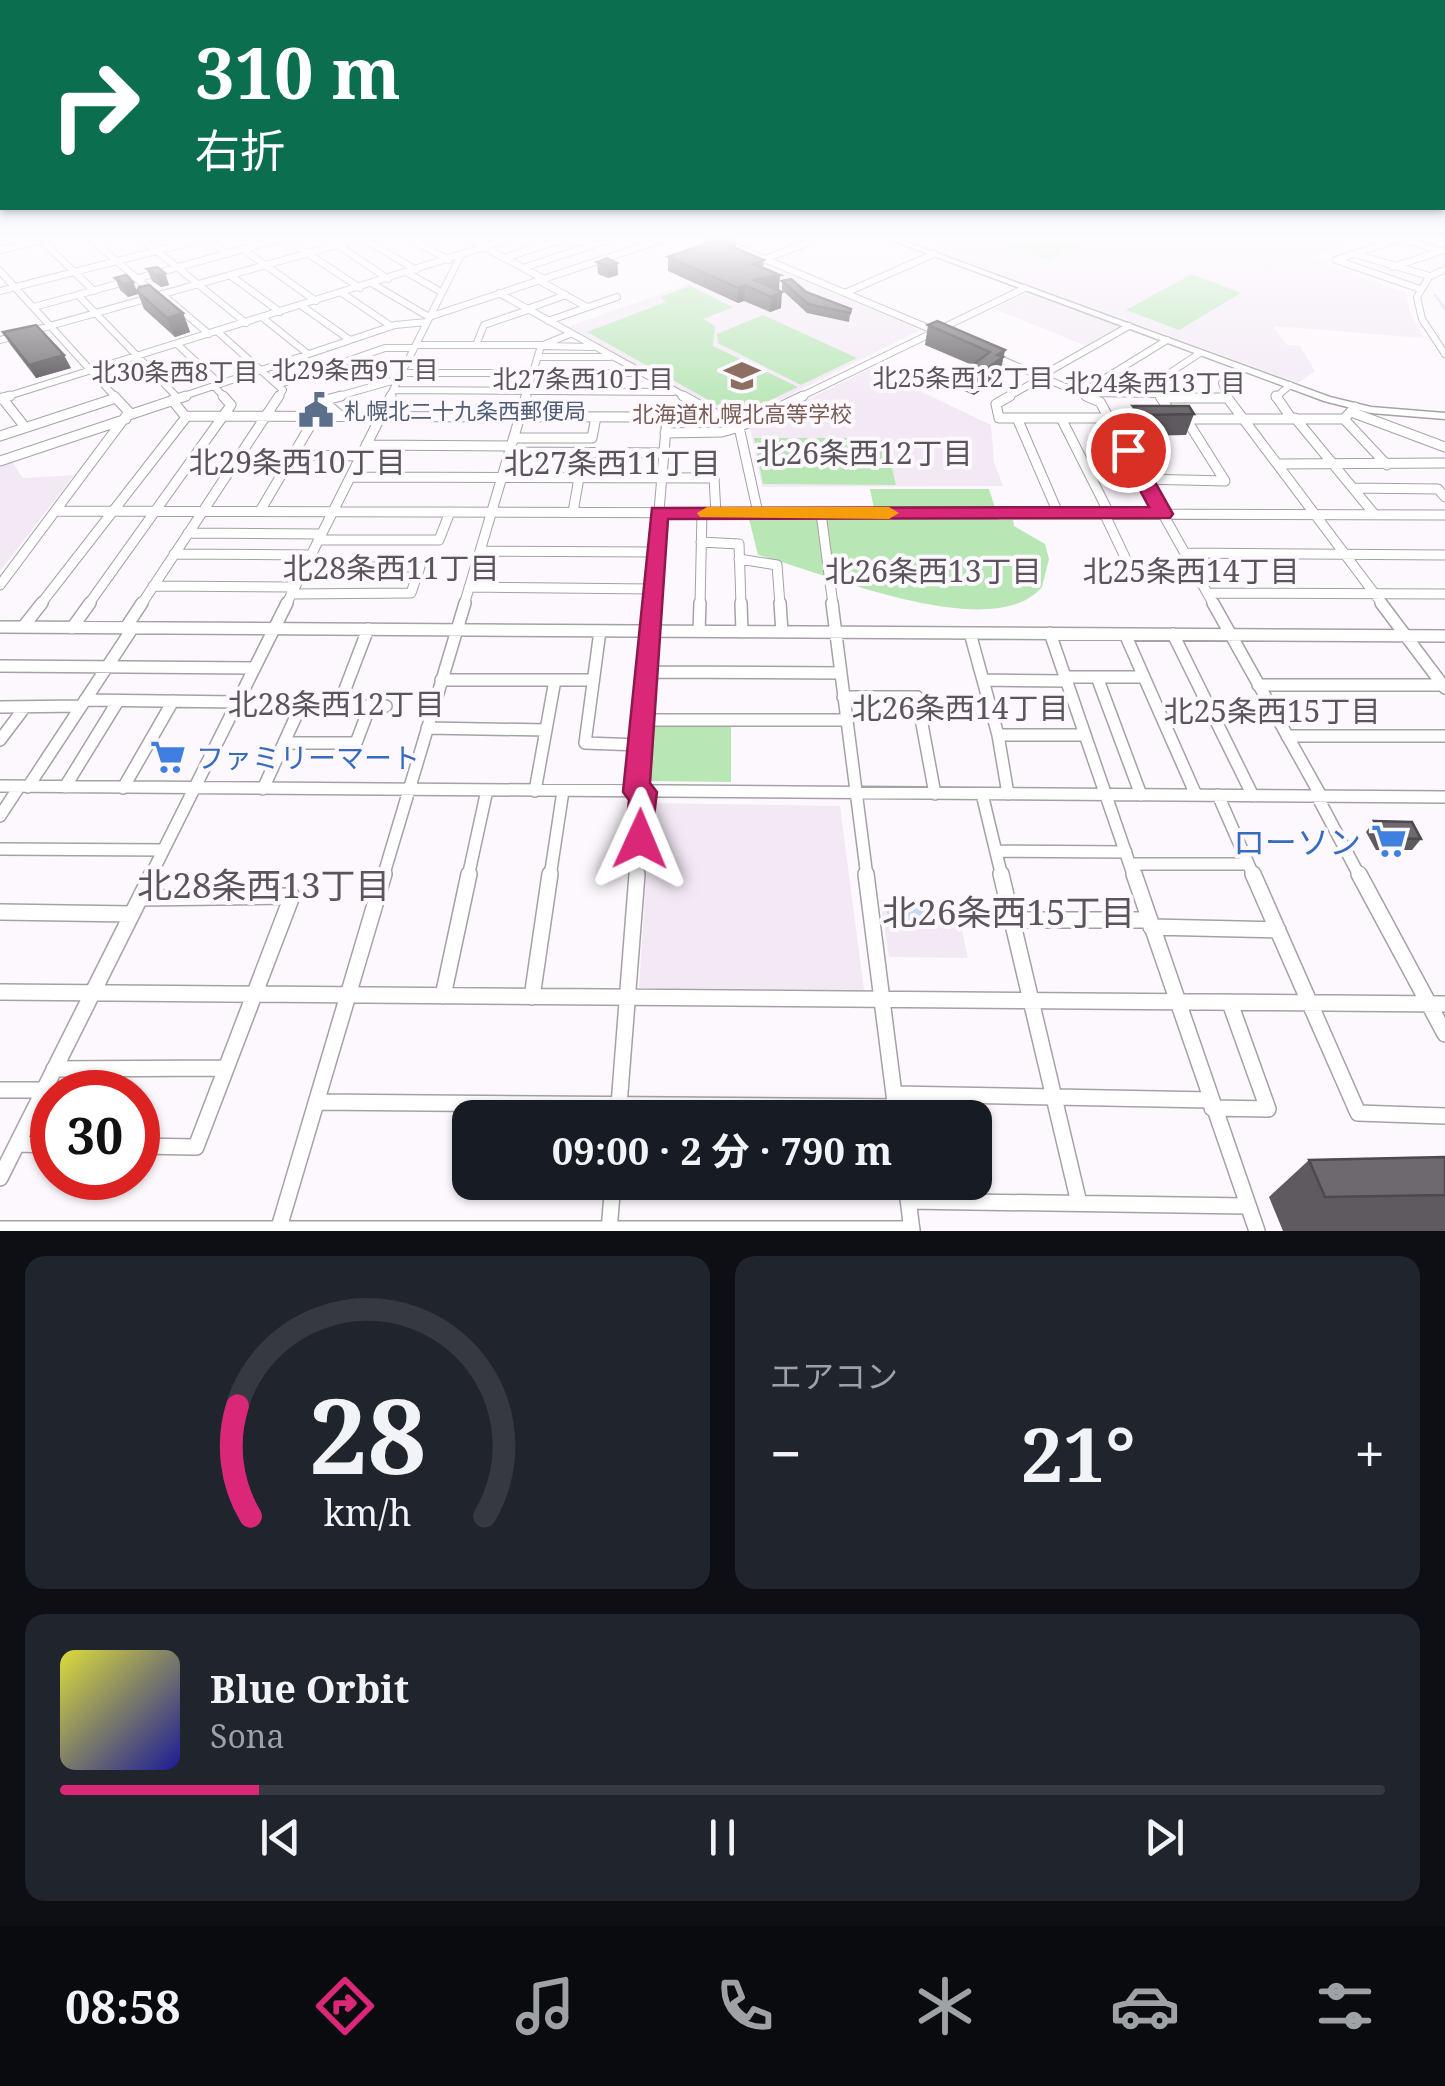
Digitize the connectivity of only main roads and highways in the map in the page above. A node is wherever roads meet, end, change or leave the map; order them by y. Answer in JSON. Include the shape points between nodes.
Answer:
{"nodes":[{"id":1,"x":1048,"y":296,"type":"edge"},
{"id":2,"x":1445,"y":416,"type":"edge"}],
"edges":[{"from":1,"to":2,"type":"main road","via":[[1351,413]]}]}
